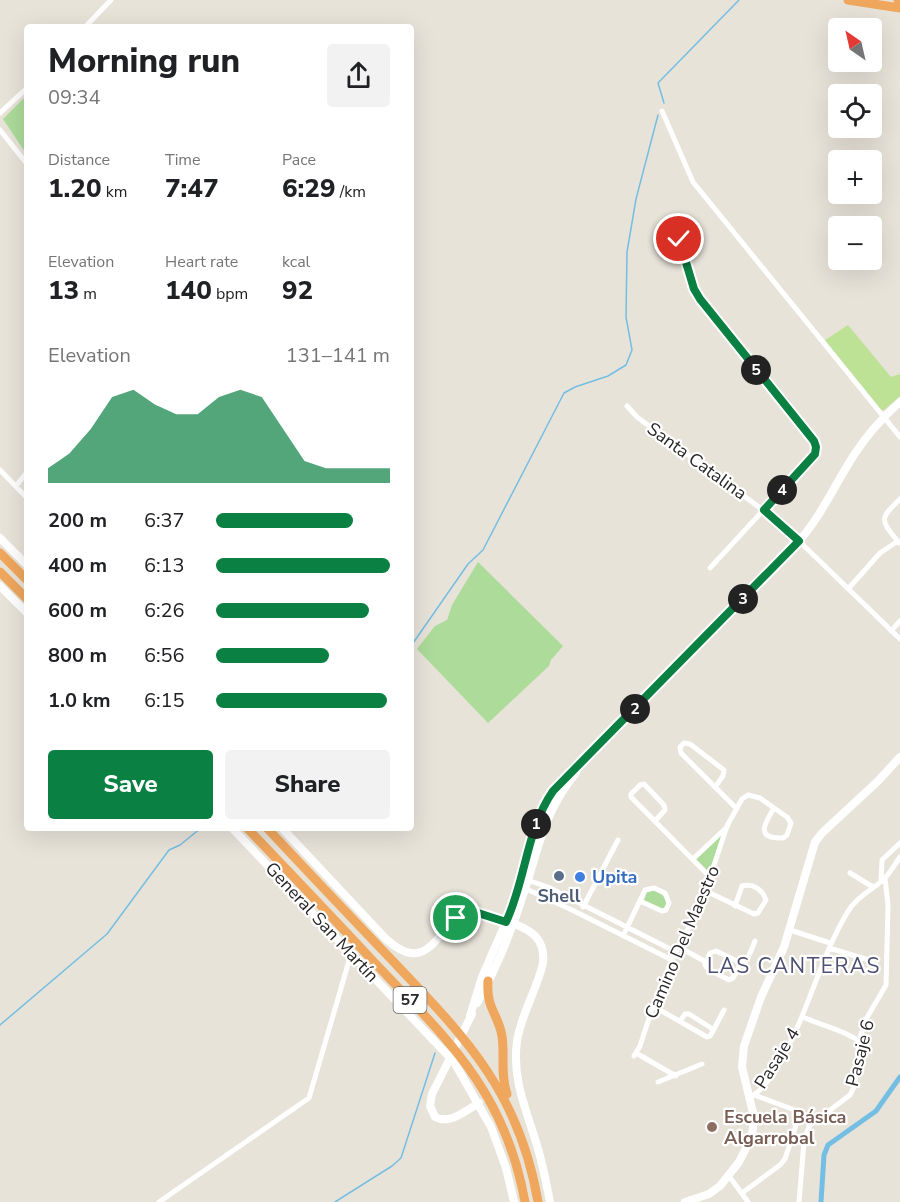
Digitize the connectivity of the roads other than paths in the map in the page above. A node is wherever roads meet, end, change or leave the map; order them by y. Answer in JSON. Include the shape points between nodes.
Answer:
{"nodes":[{"id":1,"x":111,"y":0,"type":"edge"},
{"id":2,"x":848,"y":0,"type":"edge"},
{"id":3,"x":900,"y":8,"type":"edge"},
{"id":4,"x":89,"y":24,"type":"edge"},
{"id":5,"x":24,"y":91,"type":"edge"},
{"id":6,"x":662,"y":111,"type":"dead end"},
{"id":7,"x":0,"y":113,"type":"edge"},
{"id":8,"x":0,"y":130,"type":"edge"},
{"id":9,"x":24,"y":160,"type":"edge"},
{"id":10,"x":679,"y":239,"type":"dead end"},
{"id":11,"x":900,"y":402,"type":"edge"},
{"id":12,"x":627,"y":406,"type":"dead end"},
{"id":13,"x":884,"y":417,"type":"junction"},
{"id":14,"x":900,"y":437,"type":"edge"},
{"id":15,"x":0,"y":470,"type":"edge"},
{"id":16,"x":24,"y":476,"type":"edge"},
{"id":17,"x":16,"y":486,"type":"junction"},
{"id":18,"x":24,"y":495,"type":"edge"},
{"id":19,"x":900,"y":499,"type":"edge"},
{"id":20,"x":764,"y":510,"type":"junction"},
{"id":21,"x":0,"y":538,"type":"edge"},
{"id":22,"x":799,"y":541,"type":"junction"},
{"id":23,"x":899,"y":543,"type":"edge"},
{"id":24,"x":0,"y":553,"type":"edge"},
{"id":25,"x":24,"y":562,"type":"edge"},
{"id":26,"x":710,"y":568,"type":"dead end"},
{"id":27,"x":0,"y":572,"type":"edge"},
{"id":28,"x":24,"y":577,"type":"edge"},
{"id":29,"x":0,"y":586,"type":"edge"},
{"id":30,"x":848,"y":589,"type":"junction"},
{"id":31,"x":0,"y":593,"type":"edge"},
{"id":32,"x":24,"y":596,"type":"edge"},
{"id":33,"x":24,"y":610,"type":"edge"},
{"id":34,"x":24,"y":616,"type":"edge"},
{"id":35,"x":900,"y":621,"type":"edge"},
{"id":36,"x":891,"y":631,"type":"junction"},
{"id":37,"x":900,"y":639,"type":"edge"},
{"id":38,"x":900,"y":757,"type":"edge"},
{"id":39,"x":715,"y":787,"type":"junction"},
{"id":40,"x":736,"y":808,"type":"junction"},
{"id":41,"x":774,"y":808,"type":"junction"},
{"id":42,"x":655,"y":821,"type":"junction"},
{"id":43,"x":728,"y":826,"type":"junction"},
{"id":44,"x":235,"y":831,"type":"edge"},
{"id":45,"x":250,"y":831,"type":"edge"},
{"id":46,"x":270,"y":831,"type":"edge"},
{"id":47,"x":285,"y":831,"type":"edge"},
{"id":48,"x":618,"y":840,"type":"dead end"},
{"id":49,"x":900,"y":843,"type":"edge"},
{"id":50,"x":900,"y":857,"type":"edge"},
{"id":51,"x":693,"y":859,"type":"junction"},
{"id":52,"x":850,"y":873,"type":"dead end"},
{"id":53,"x":711,"y":878,"type":"junction"},
{"id":54,"x":883,"y":880,"type":"junction"},
{"id":55,"x":523,"y":883,"type":"junction"},
{"id":56,"x":873,"y":887,"type":"junction"},
{"id":57,"x":706,"y":891,"type":"junction"},
{"id":58,"x":640,"y":902,"type":"junction"},
{"id":59,"x":584,"y":905,"type":"junction"},
{"id":60,"x":735,"y":906,"type":"junction"},
{"id":61,"x":580,"y":914,"type":"junction"},
{"id":62,"x":510,"y":923,"type":"junction"},
{"id":63,"x":627,"y":927,"type":"junction"},
{"id":64,"x":790,"y":930,"type":"junction"},
{"id":65,"x":623,"y":936,"type":"junction"},
{"id":66,"x":754,"y":941,"type":"dead end"},
{"id":67,"x":829,"y":945,"type":"junction"},
{"id":68,"x":678,"y":950,"type":"junction"},
{"id":69,"x":351,"y":954,"type":"junction"},
{"id":70,"x":672,"y":960,"type":"junction"},
{"id":71,"x":872,"y":961,"type":"dead end"},
{"id":72,"x":706,"y":962,"type":"junction"},
{"id":73,"x":740,"y":965,"type":"junction"},
{"id":74,"x":488,"y":981,"type":"junction"},
{"id":75,"x":653,"y":1006,"type":"junction"},
{"id":76,"x":724,"y":1010,"type":"dead end"},
{"id":77,"x":803,"y":1017,"type":"junction"},
{"id":78,"x":469,"y":1019,"type":"junction"},
{"id":79,"x":680,"y":1021,"type":"junction"},
{"id":80,"x":713,"y":1031,"type":"junction"},
{"id":81,"x":859,"y":1041,"type":"junction"},
{"id":82,"x":702,"y":1064,"type":"dead end"},
{"id":83,"x":676,"y":1076,"type":"junction"},
{"id":84,"x":658,"y":1082,"type":"dead end"},
{"id":85,"x":752,"y":1096,"type":"junction"},
{"id":86,"x":479,"y":1103,"type":"junction"},
{"id":87,"x":800,"y":1113,"type":"junction"},
{"id":88,"x":815,"y":1121,"type":"junction"},
{"id":89,"x":516,"y":1122,"type":"junction"},
{"id":90,"x":729,"y":1176,"type":"junction"},
{"id":91,"x":742,"y":1193,"type":"junction"},
{"id":92,"x":159,"y":1202,"type":"edge"},
{"id":93,"x":514,"y":1202,"type":"edge"},
{"id":94,"x":525,"y":1202,"type":"edge"},
{"id":95,"x":538,"y":1202,"type":"edge"},
{"id":96,"x":550,"y":1202,"type":"edge"},
{"id":97,"x":686,"y":1202,"type":"edge"},
{"id":98,"x":748,"y":1202,"type":"edge"},
{"id":99,"x":799,"y":1202,"type":"edge"}],
"edges":[{"from":1,"to":4,"type":"street"},
{"from":2,"to":3,"type":"highway"},
{"from":5,"to":7,"type":"street"},
{"from":6,"to":13,"type":"street","via":[[693,182]]},
{"from":8,"to":9,"type":"street"},
{"from":10,"to":20,"type":"street","via":[[700,299],[816,447],[815,454]]},
{"from":11,"to":13,"type":"street"},
{"from":12,"to":20,"type":"street","name":"Santa Catalina"},
{"from":13,"to":14,"type":"street"},
{"from":13,"to":22,"type":"street","via":[[860,446],[822,511]]},
{"from":15,"to":17,"type":"street"},
{"from":16,"to":17,"type":"street"},
{"from":17,"to":18,"type":"street"},
{"from":19,"to":23,"type":"street","via":[[884,518]]},
{"from":20,"to":22,"type":"street","name":"Santa Catalina"},
{"from":20,"to":26,"type":"street"},
{"from":21,"to":25,"type":"street"},
{"from":22,"to":30,"type":"street","name":"Santa Catalina"},
{"from":22,"to":55,"type":"street","via":[[558,784],[536,823]]},
{"from":23,"to":30,"type":"street","via":[[880,553]]},
{"from":24,"to":28,"type":"highway"},
{"from":27,"to":32,"type":"highway"},
{"from":29,"to":33,"type":"street"},
{"from":30,"to":36,"type":"street","name":"Santa Catalina"},
{"from":31,"to":34,"type":"street"},
{"from":35,"to":36,"type":"street"},
{"from":36,"to":37,"type":"street","name":"Santa Catalina"},
{"from":38,"to":64,"type":"street","via":[[817,839]]},
{"from":39,"to":39,"type":"street","via":[[724,773],[722,767],[690,744],[681,744],[681,753]]},
{"from":39,"to":40,"type":"street"},
{"from":40,"to":41,"type":"street","via":[[748,795]]},
{"from":40,"to":43,"type":"street","name":"Camino Del Maestro"},
{"from":41,"to":41,"type":"street","via":[[764,830],[772,837],[783,838],[791,823]]},
{"from":42,"to":42,"type":"street","via":[[631,797],[640,785],[644,784],[663,805],[665,810]]},
{"from":42,"to":51,"type":"street"},
{"from":43,"to":51,"type":"street","name":"Camino Del Maestro"},
{"from":43,"to":53,"type":"street","name":"Camino Del Maestro"},
{"from":44,"to":69,"type":"street","name":"General San Martín"},
{"from":45,"to":94,"type":"highway","number":"57","via":[[470,1068],[507,1137]]},
{"from":46,"to":89,"type":"highway","number":"57","via":[[466,1041],[492,1076]]},
{"from":47,"to":62,"type":"street","name":"General San Martín","via":[[385,938],[400,949],[414,952],[429,948],[454,921],[468,913],[482,913]]},
{"from":48,"to":59,"type":"street"},
{"from":49,"to":54,"type":"street","name":"Pasaje 6","via":[[880,864]]},
{"from":50,"to":54,"type":"street"},
{"from":51,"to":53,"type":"street"},
{"from":52,"to":56,"type":"street"},
{"from":53,"to":57,"type":"street","name":"Camino Del Maestro"},
{"from":54,"to":56,"type":"street","name":"Pasaje 4"},
{"from":54,"to":81,"type":"street","name":"Pasaje 6","via":[[888,904],[886,985],[865,1021]]},
{"from":55,"to":59,"type":"street","via":[[549,887]]},
{"from":55,"to":61,"type":"street"},
{"from":55,"to":62,"type":"street"},
{"from":56,"to":67,"type":"street","name":"Pasaje 4","via":[[848,910]]},
{"from":57,"to":60,"type":"street"},
{"from":57,"to":68,"type":"street","name":"Camino Del Maestro"},
{"from":58,"to":58,"type":"street","via":[[662,911],[669,903],[654,888],[645,890]]},
{"from":58,"to":63,"type":"street"},
{"from":59,"to":61,"type":"street"},
{"from":59,"to":63,"type":"street"},
{"from":60,"to":60,"type":"street","via":[[754,914],[766,900],[762,892],[747,885],[742,886]]},
{"from":61,"to":65,"type":"street"},
{"from":62,"to":74,"type":"street"},
{"from":62,"to":78,"type":"street","via":[[482,977]]},
{"from":62,"to":96,"type":"street","name":"General San Martín","via":[[534,935],[543,952],[542,967],[519,1032],[516,1061],[519,1091],[542,1162]]},
{"from":63,"to":65,"type":"street"},
{"from":63,"to":68,"type":"street"},
{"from":64,"to":67,"type":"street"},
{"from":64,"to":85,"type":"street","via":[[744,1046],[742,1067]]},
{"from":65,"to":70,"type":"street"},
{"from":66,"to":73,"type":"street","via":[[748,958]]},
{"from":67,"to":71,"type":"street"},
{"from":67,"to":77,"type":"street","name":"Pasaje 4"},
{"from":68,"to":70,"type":"street","name":"Camino Del Maestro"},
{"from":68,"to":72,"type":"street"},
{"from":69,"to":86,"type":"street","name":"General San Martín","via":[[449,1055]]},
{"from":69,"to":92,"type":"street","via":[[309,1098]]},
{"from":70,"to":75,"type":"street","name":"Camino Del Maestro"},
{"from":72,"to":73,"type":"street","via":[[710,953],[716,951]]},
{"from":72,"to":73,"type":"street","via":[[708,969],[729,980]]},
{"from":74,"to":78,"type":"street"},
{"from":74,"to":89,"type":"highway","via":[[488,1001],[502,1036],[502,1077]]},
{"from":75,"to":79,"type":"street"},
{"from":75,"to":83,"type":"street","name":"Camino Del Maestro","via":[[635,1054]]},
{"from":76,"to":80,"type":"street"},
{"from":77,"to":81,"type":"street","name":"Pasaje 4","via":[[841,1030]]},
{"from":77,"to":85,"type":"street","name":"Pasaje 4","via":[[768,1080]]},
{"from":78,"to":86,"type":"street","via":[[430,1108],[439,1120],[450,1119]]},
{"from":79,"to":80,"type":"street","via":[[707,1037]]},
{"from":79,"to":80,"type":"street","via":[[689,1014]]},
{"from":81,"to":88,"type":"street","name":"Pasaje 6","via":[[855,1085],[850,1095]]},
{"from":82,"to":83,"type":"street"},
{"from":83,"to":84,"type":"street"},
{"from":85,"to":87,"type":"street"},
{"from":85,"to":90,"type":"street","via":[[752,1136]]},
{"from":86,"to":93,"type":"street","name":"General San Martín","via":[[500,1148]]},
{"from":87,"to":88,"type":"street"},
{"from":87,"to":91,"type":"street","via":[[780,1166]]},
{"from":88,"to":99,"type":"street","name":"Pasaje 6","via":[[804,1142]]},
{"from":89,"to":95,"type":"highway","number":"57","via":[[529,1157]]},
{"from":90,"to":91,"type":"street"},
{"from":90,"to":97,"type":"street","via":[[709,1194]]},
{"from":91,"to":98,"type":"street"}]}
